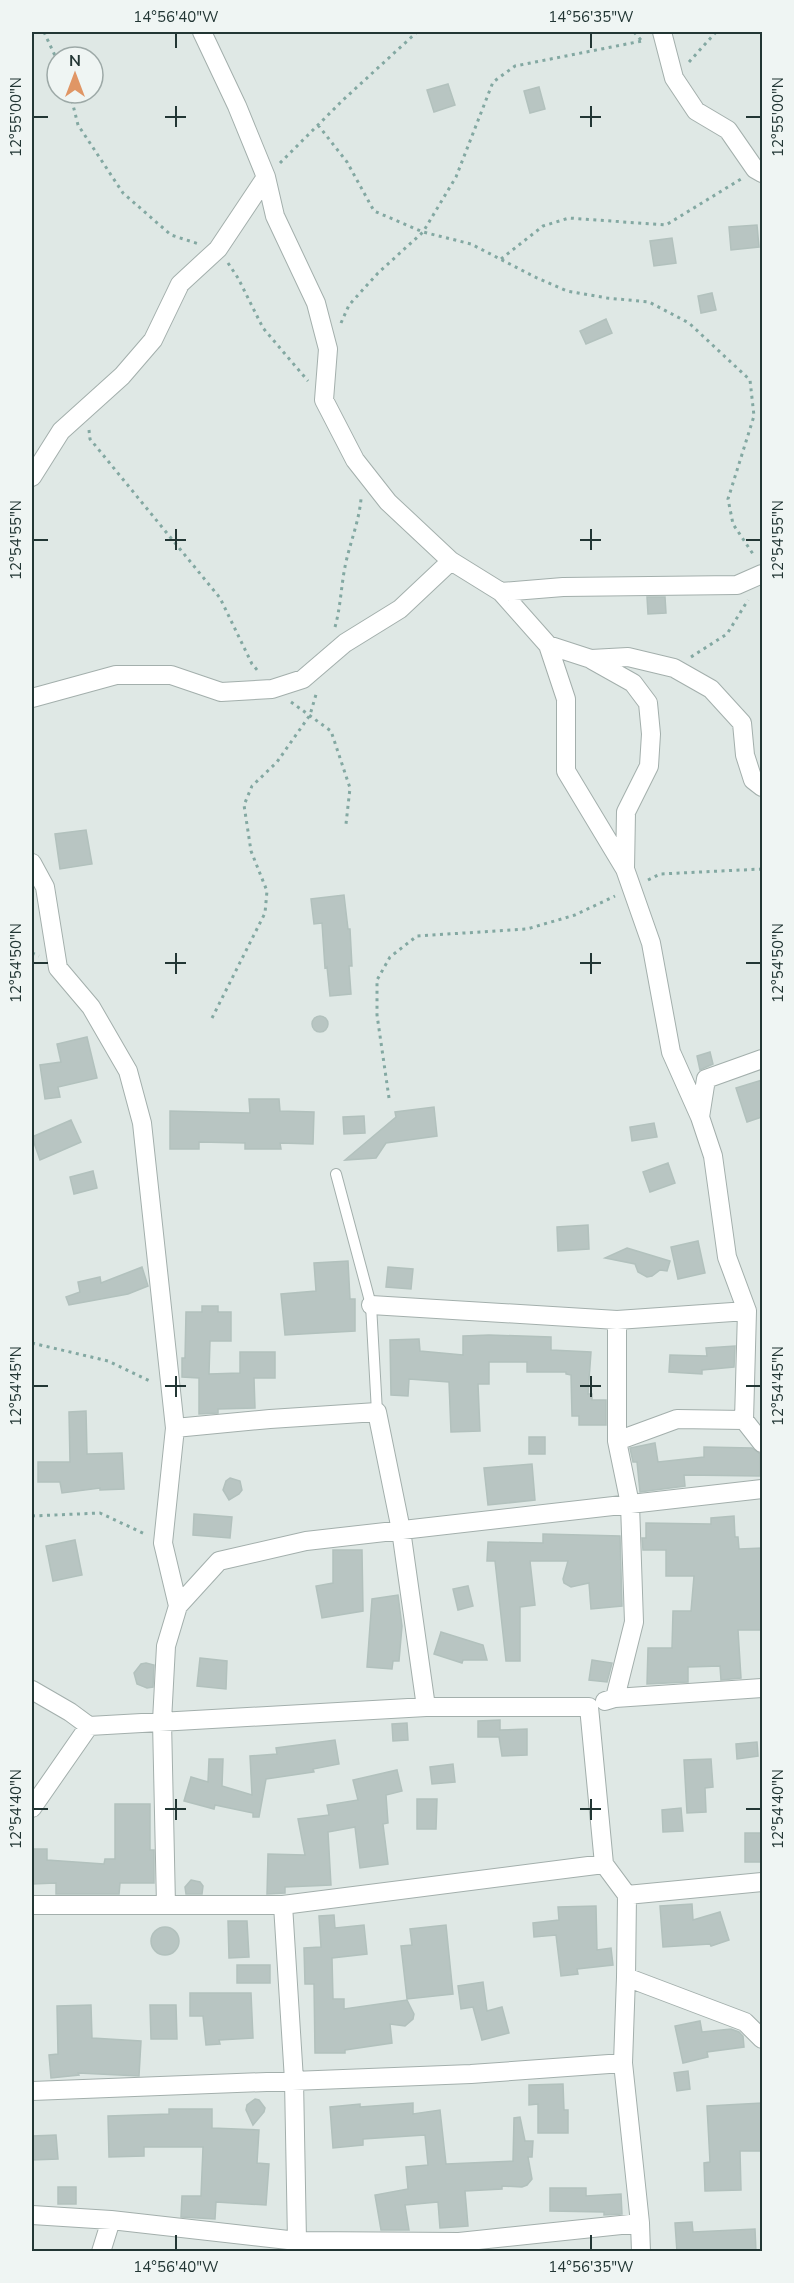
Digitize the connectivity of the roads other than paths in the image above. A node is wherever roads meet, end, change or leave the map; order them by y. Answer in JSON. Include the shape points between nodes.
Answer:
{"nodes":[{"id":1,"x":202,"y":32,"type":"edge"},
{"id":2,"x":662,"y":32,"type":"edge"},
{"id":3,"x":759,"y":171,"type":"edge"},
{"id":4,"x":266,"y":177,"type":"junction"},
{"id":5,"x":32,"y":477,"type":"edge"},
{"id":6,"x":451,"y":561,"type":"junction"},
{"id":7,"x":760,"y":567,"type":"edge"},
{"id":8,"x":501,"y":592,"type":"junction"},
{"id":9,"x":548,"y":645,"type":"junction"},
{"id":10,"x":591,"y":659,"type":"junction"},
{"id":11,"x":32,"y":698,"type":"edge"},
{"id":12,"x":762,"y":787,"type":"edge"},
{"id":13,"x":32,"y":863,"type":"edge"},
{"id":14,"x":625,"y":869,"type":"junction"},
{"id":15,"x":762,"y":1059,"type":"edge"},
{"id":16,"x":700,"y":1117,"type":"junction"},
{"id":17,"x":336,"y":1174,"type":"dead end"},
{"id":18,"x":371,"y":1305,"type":"junction"},
{"id":19,"x":747,"y":1311,"type":"junction"},
{"id":20,"x":616,"y":1320,"type":"junction"},
{"id":21,"x":377,"y":1412,"type":"junction"},
{"id":22,"x":744,"y":1420,"type":"junction"},
{"id":23,"x":175,"y":1428,"type":"junction"},
{"id":24,"x":616,"y":1441,"type":"junction"},
{"id":25,"x":762,"y":1443,"type":"edge"},
{"id":26,"x":762,"y":1489,"type":"edge"},
{"id":27,"x":630,"y":1504,"type":"junction"},
{"id":28,"x":401,"y":1530,"type":"junction"},
{"id":29,"x":178,"y":1606,"type":"junction"},
{"id":30,"x":762,"y":1688,"type":"edge"},
{"id":31,"x":32,"y":1690,"type":"edge"},
{"id":32,"x":615,"y":1698,"type":"junction"},
{"id":33,"x":426,"y":1707,"type":"junction"},
{"id":34,"x":589,"y":1707,"type":"junction"},
{"id":35,"x":162,"y":1721,"type":"junction"},
{"id":36,"x":89,"y":1726,"type":"junction"},
{"id":37,"x":32,"y":1808,"type":"edge"},
{"id":38,"x":604,"y":1864,"type":"junction"},
{"id":39,"x":762,"y":1882,"type":"edge"},
{"id":40,"x":627,"y":1895,"type":"junction"},
{"id":41,"x":32,"y":1905,"type":"edge"},
{"id":42,"x":166,"y":1905,"type":"junction"},
{"id":43,"x":283,"y":1905,"type":"junction"},
{"id":44,"x":626,"y":1977,"type":"junction"},
{"id":45,"x":754,"y":2020,"type":"edge"},
{"id":46,"x":762,"y":2039,"type":"edge"},
{"id":47,"x":623,"y":2063,"type":"junction"},
{"id":48,"x":294,"y":2080,"type":"junction"},
{"id":49,"x":32,"y":2091,"type":"edge"},
{"id":50,"x":32,"y":2215,"type":"edge"},
{"id":51,"x":111,"y":2220,"type":"junction"},
{"id":52,"x":640,"y":2223,"type":"junction"},
{"id":53,"x":295,"y":2246,"type":"edge"},
{"id":54,"x":460,"y":2247,"type":"edge"},
{"id":55,"x":101,"y":2252,"type":"edge"},
{"id":56,"x":641,"y":2252,"type":"edge"}],
"edges":[{"from":1,"to":4,"type":"street"},
{"from":2,"to":3,"type":"street","via":[[674,78],[696,111],[728,130]]},
{"from":4,"to":5,"type":"street","via":[[218,249],[180,284],[153,340],[122,376],[61,431]]},
{"from":4,"to":6,"type":"street","via":[[275,216],[316,303],[328,349],[324,400],[364,472],[388,502]]},
{"from":6,"to":8,"type":"street"},
{"from":6,"to":11,"type":"street","via":[[400,609],[345,643],[303,679],[273,689],[221,692],[171,675],[116,675]]},
{"from":7,"to":8,"type":"street","via":[[737,585],[563,587]]},
{"from":8,"to":9,"type":"street"},
{"from":9,"to":10,"type":"street"},
{"from":9,"to":14,"type":"street","via":[[566,699],[566,771]]},
{"from":10,"to":12,"type":"street","via":[[628,657],[674,668],[711,689],[742,723],[745,756],[753,780]]},
{"from":10,"to":14,"type":"street","via":[[633,683],[648,703],[649,766],[626,812]]},
{"from":13,"to":23,"type":"street","via":[[45,887],[58,968],[91,1006],[128,1071],[142,1123]]},
{"from":14,"to":16,"type":"street","via":[[651,943],[671,1052]]},
{"from":15,"to":16,"type":"street","via":[[706,1079]]},
{"from":16,"to":19,"type":"street","via":[[713,1156],[727,1257]]},
{"from":17,"to":18,"type":"lane"},
{"from":18,"to":20,"type":"street"},
{"from":18,"to":21,"type":"lane"},
{"from":19,"to":20,"type":"street"},
{"from":19,"to":22,"type":"street"},
{"from":20,"to":24,"type":"street"},
{"from":21,"to":23,"type":"street"},
{"from":21,"to":28,"type":"street"},
{"from":22,"to":24,"type":"street","via":[[677,1419]]},
{"from":22,"to":25,"type":"street"},
{"from":23,"to":29,"type":"street","via":[[163,1543]]},
{"from":24,"to":27,"type":"street"},
{"from":26,"to":27,"type":"street"},
{"from":27,"to":28,"type":"street"},
{"from":27,"to":32,"type":"street","via":[[634,1622]]},
{"from":28,"to":29,"type":"street","via":[[306,1541],[219,1561]]},
{"from":28,"to":33,"type":"street"},
{"from":29,"to":35,"type":"street","via":[[166,1646]]},
{"from":30,"to":32,"type":"street"},
{"from":31,"to":36,"type":"street"},
{"from":32,"to":34,"type":"street"},
{"from":33,"to":34,"type":"street"},
{"from":33,"to":35,"type":"street"},
{"from":34,"to":38,"type":"street"},
{"from":35,"to":36,"type":"street"},
{"from":35,"to":42,"type":"street"},
{"from":36,"to":37,"type":"street"},
{"from":38,"to":40,"type":"street"},
{"from":38,"to":43,"type":"street"},
{"from":39,"to":40,"type":"street"},
{"from":40,"to":44,"type":"street"},
{"from":41,"to":42,"type":"street"},
{"from":42,"to":43,"type":"street"},
{"from":43,"to":48,"type":"street"},
{"from":44,"to":45,"type":"street"},
{"from":44,"to":47,"type":"street"},
{"from":45,"to":46,"type":"street"},
{"from":47,"to":48,"type":"street","via":[[471,2074]]},
{"from":47,"to":52,"type":"street"},
{"from":48,"to":49,"type":"street"},
{"from":48,"to":53,"type":"street"},
{"from":50,"to":51,"type":"street"},
{"from":51,"to":53,"type":"street"},
{"from":51,"to":55,"type":"street"},
{"from":52,"to":54,"type":"street"},
{"from":52,"to":56,"type":"street"},
{"from":53,"to":54,"type":"street"}]}
